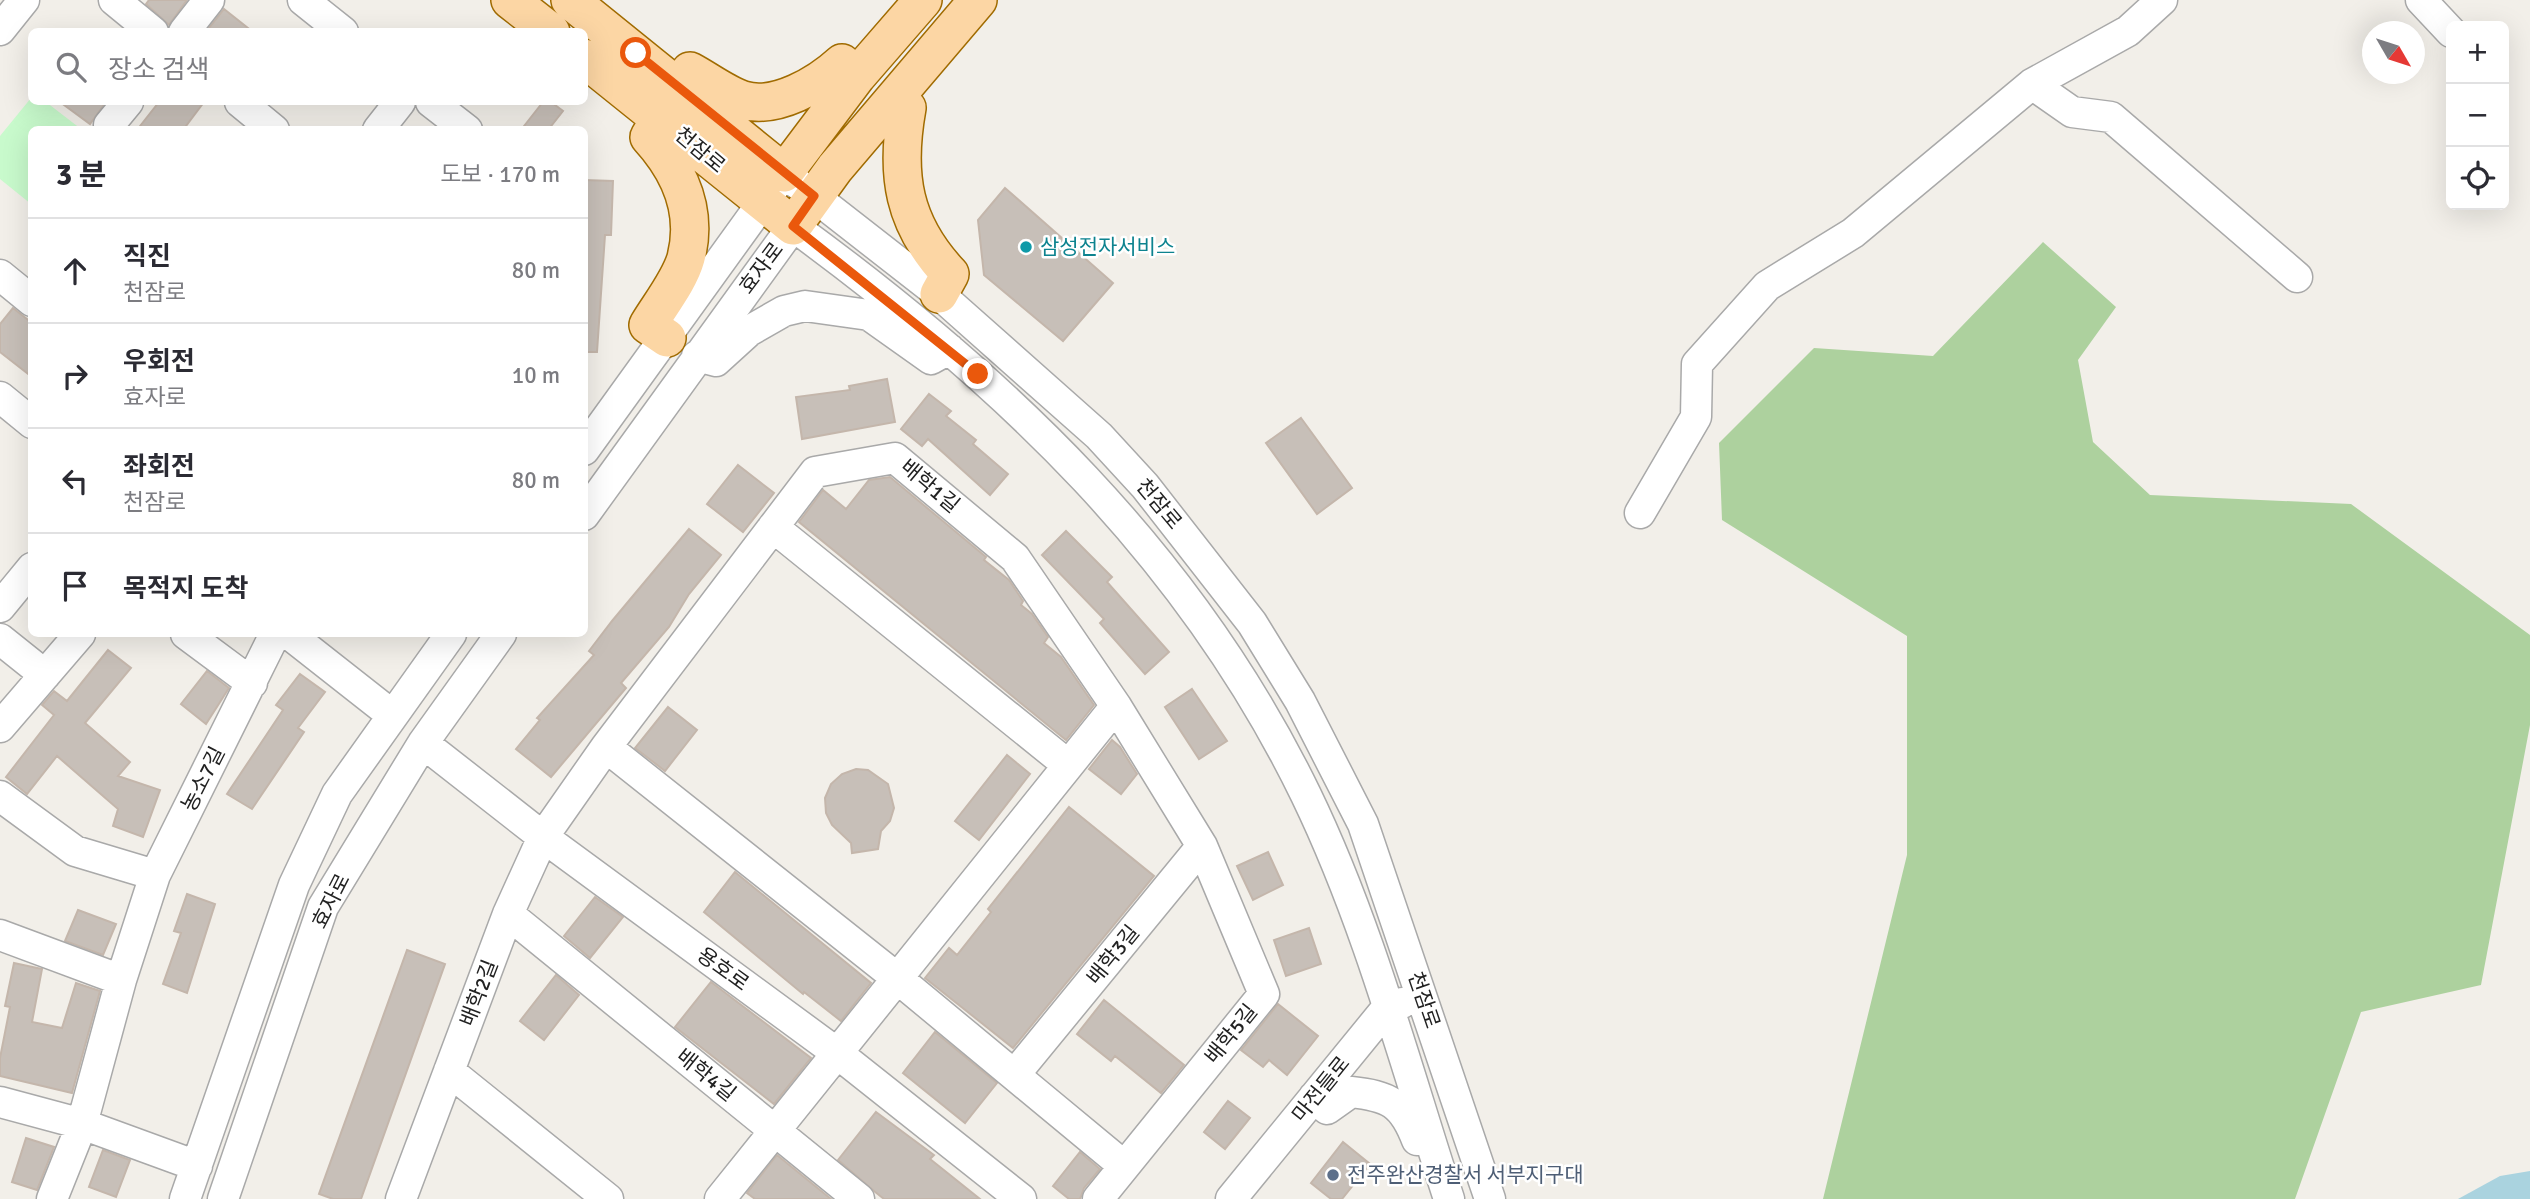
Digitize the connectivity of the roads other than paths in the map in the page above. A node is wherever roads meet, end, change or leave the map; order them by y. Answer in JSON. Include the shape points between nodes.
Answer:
{"nodes":[{"id":1,"x":24,"y":0,"type":"edge"},
{"id":2,"x":114,"y":0,"type":"edge"},
{"id":3,"x":209,"y":0,"type":"edge"},
{"id":4,"x":303,"y":0,"type":"edge"},
{"id":5,"x":510,"y":0,"type":"edge"},
{"id":6,"x":570,"y":0,"type":"edge"},
{"id":7,"x":923,"y":0,"type":"edge"},
{"id":8,"x":978,"y":0,"type":"edge"},
{"id":9,"x":2162,"y":0,"type":"edge"},
{"id":10,"x":2421,"y":0,"type":"edge"},
{"id":11,"x":148,"y":28,"type":"edge"},
{"id":12,"x":187,"y":28,"type":"edge"},
{"id":13,"x":338,"y":28,"type":"edge"},
{"id":14,"x":546,"y":28,"type":"edge"},
{"id":15,"x":2446,"y":28,"type":"edge"},
{"id":16,"x":0,"y":30,"type":"edge"},
{"id":17,"x":588,"y":60,"type":"edge"},
{"id":18,"x":858,"y":76,"type":"junction"},
{"id":19,"x":2032,"y":84,"type":"junction"},
{"id":20,"x":895,"y":98,"type":"junction"},
{"id":21,"x":670,"y":102,"type":"junction"},
{"id":22,"x":126,"y":105,"type":"edge"},
{"id":23,"x":244,"y":105,"type":"edge"},
{"id":24,"x":398,"y":105,"type":"edge"},
{"id":25,"x":435,"y":105,"type":"edge"},
{"id":26,"x":109,"y":125,"type":"dead end"},
{"id":27,"x":269,"y":126,"type":"edge"},
{"id":28,"x":380,"y":126,"type":"edge"},
{"id":29,"x":462,"y":126,"type":"edge"},
{"id":30,"x":784,"y":173,"type":"junction"},
{"id":31,"x":814,"y":196,"type":"junction"},
{"id":32,"x":763,"y":201,"type":"junction"},
{"id":33,"x":793,"y":226,"type":"junction"},
{"id":34,"x":0,"y":275,"type":"edge"},
{"id":35,"x":2297,"y":277,"type":"dead end"},
{"id":36,"x":939,"y":294,"type":"junction"},
{"id":37,"x":28,"y":298,"type":"edge"},
{"id":38,"x":682,"y":347,"type":"junction"},
{"id":39,"x":950,"y":349,"type":"junction"},
{"id":40,"x":0,"y":397,"type":"edge"},
{"id":41,"x":28,"y":420,"type":"edge"},
{"id":42,"x":588,"y":446,"type":"edge"},
{"id":43,"x":588,"y":508,"type":"edge"},
{"id":44,"x":1640,"y":513,"type":"dead end"},
{"id":45,"x":773,"y":527,"type":"junction"},
{"id":46,"x":28,"y":573,"type":"edge"},
{"id":47,"x":0,"y":607,"type":"edge"},
{"id":48,"x":77,"y":637,"type":"edge"},
{"id":49,"x":190,"y":637,"type":"edge"},
{"id":50,"x":274,"y":637,"type":"edge"},
{"id":51,"x":293,"y":637,"type":"edge"},
{"id":52,"x":449,"y":637,"type":"edge"},
{"id":53,"x":499,"y":637,"type":"edge"},
{"id":54,"x":0,"y":639,"type":"edge"},
{"id":55,"x":44,"y":675,"type":"junction"},
{"id":56,"x":252,"y":683,"type":"junction"},
{"id":57,"x":1116,"y":706,"type":"junction"},
{"id":58,"x":392,"y":715,"type":"junction"},
{"id":59,"x":0,"y":727,"type":"edge"},
{"id":60,"x":423,"y":743,"type":"junction"},
{"id":61,"x":606,"y":747,"type":"junction"},
{"id":62,"x":1068,"y":765,"type":"junction"},
{"id":63,"x":0,"y":796,"type":"edge"},
{"id":64,"x":544,"y":837,"type":"junction"},
{"id":65,"x":1202,"y":846,"type":"junction"},
{"id":66,"x":155,"y":876,"type":"junction"},
{"id":67,"x":509,"y":914,"type":"junction"},
{"id":68,"x":0,"y":935,"type":"edge"},
{"id":69,"x":897,"y":978,"type":"junction"},
{"id":70,"x":121,"y":980,"type":"junction"},
{"id":71,"x":1423,"y":997,"type":"junction"},
{"id":72,"x":1387,"y":1008,"type":"junction"},
{"id":73,"x":837,"y":1053,"type":"junction"},
{"id":74,"x":449,"y":1071,"type":"junction"},
{"id":75,"x":1015,"y":1074,"type":"junction"},
{"id":76,"x":1314,"y":1097,"type":"junction"},
{"id":77,"x":0,"y":1102,"type":"edge"},
{"id":78,"x":82,"y":1124,"type":"junction"},
{"id":79,"x":775,"y":1130,"type":"junction"},
{"id":80,"x":1432,"y":1144,"type":"junction"},
{"id":81,"x":197,"y":1166,"type":"junction"},
{"id":82,"x":1124,"y":1166,"type":"junction"},
{"id":83,"x":52,"y":1199,"type":"edge"},
{"id":84,"x":186,"y":1199,"type":"edge"},
{"id":85,"x":223,"y":1199,"type":"edge"},
{"id":86,"x":401,"y":1199,"type":"edge"},
{"id":87,"x":608,"y":1199,"type":"edge"},
{"id":88,"x":720,"y":1199,"type":"edge"},
{"id":89,"x":859,"y":1199,"type":"edge"},
{"id":90,"x":1021,"y":1199,"type":"edge"},
{"id":91,"x":1098,"y":1199,"type":"edge"},
{"id":92,"x":1231,"y":1199,"type":"edge"},
{"id":93,"x":1449,"y":1199,"type":"edge"},
{"id":94,"x":1490,"y":1199,"type":"edge"}],
"edges":[{"from":1,"to":16,"type":"street"},
{"from":2,"to":11,"type":"street"},
{"from":3,"to":12,"type":"street"},
{"from":4,"to":13,"type":"street"},
{"from":5,"to":14,"type":"main road"},
{"from":6,"to":21,"type":"main road","name":"천잠로"},
{"from":7,"to":18,"type":"main road","name":"효자로"},
{"from":8,"to":20,"type":"main road","name":"효자로"},
{"from":9,"to":19,"type":"street","via":[[2128,31]]},
{"from":10,"to":15,"type":"street"},
{"from":17,"to":21,"type":"main road","name":"천잠로"},
{"from":18,"to":21,"type":"main road","via":[[842,63],[824,80],[777,100],[744,100],[690,71]]},
{"from":18,"to":30,"type":"main road","name":"효자로"},
{"from":19,"to":35,"type":"street","via":[[2072,112],[2111,117]]},
{"from":19,"to":44,"type":"street","via":[[1853,233],[1767,286],[1697,364],[1696,418]]},
{"from":20,"to":31,"type":"main road","name":"효자로"},
{"from":20,"to":36,"type":"main road","via":[[907,108],[901,141],[907,206],[918,234],[950,274]]},
{"from":21,"to":30,"type":"main road","name":"천잠로"},
{"from":21,"to":32,"type":"main road","name":"천잠로"},
{"from":21,"to":38,"type":"main road","via":[[649,137],[667,158],[690,213],[686,259],[649,325]]},
{"from":22,"to":26,"type":"street"},
{"from":23,"to":27,"type":"street"},
{"from":24,"to":28,"type":"street"},
{"from":25,"to":29,"type":"street"},
{"from":30,"to":31,"type":"street","name":"천잠로"},
{"from":30,"to":32,"type":"street","name":"효자로"},
{"from":31,"to":33,"type":"main road","name":"효자로"},
{"from":31,"to":36,"type":"street","name":"천잠로"},
{"from":32,"to":33,"type":"main road","name":"천잠로"},
{"from":32,"to":38,"type":"street","name":"효자로"},
{"from":33,"to":38,"type":"street","name":"효자로"},
{"from":33,"to":39,"type":"street","name":"천잠로"},
{"from":34,"to":37,"type":"street"},
{"from":36,"to":71,"type":"street","name":"천잠로","via":[[1099,436],[1154,497],[1252,623],[1300,701],[1363,824]]},
{"from":38,"to":39,"type":"street","via":[[716,361],[749,331],[784,311],[805,306],[869,315],[931,359]]},
{"from":38,"to":42,"type":"street","name":"효자로"},
{"from":38,"to":43,"type":"street","name":"효자로"},
{"from":39,"to":72,"type":"street","name":"천잠로","via":[[1048,437],[1144,542],[1230,661],[1306,796],[1343,879]]},
{"from":40,"to":41,"type":"street"},
{"from":45,"to":57,"type":"street","name":"배학1길","via":[[815,472],[895,457],[1015,558]]},
{"from":45,"to":61,"type":"street","name":"배학1길"},
{"from":45,"to":62,"type":"street"},
{"from":46,"to":47,"type":"street"},
{"from":48,"to":55,"type":"street"},
{"from":49,"to":56,"type":"street"},
{"from":50,"to":56,"type":"street","name":"농소7길"},
{"from":51,"to":58,"type":"street"},
{"from":52,"to":58,"type":"street","name":"효자로"},
{"from":53,"to":60,"type":"street","name":"효자로"},
{"from":54,"to":55,"type":"street"},
{"from":55,"to":59,"type":"street"},
{"from":56,"to":66,"type":"street","name":"농소7길"},
{"from":57,"to":62,"type":"street"},
{"from":57,"to":65,"type":"street"},
{"from":58,"to":81,"type":"street","name":"효자로","via":[[337,794],[294,885]]},
{"from":60,"to":64,"type":"street","name":"용호로"},
{"from":60,"to":85,"type":"street","name":"효자로","via":[[323,908]]},
{"from":61,"to":64,"type":"street","name":"배학1길"},
{"from":61,"to":69,"type":"street"},
{"from":62,"to":69,"type":"street"},
{"from":63,"to":66,"type":"street","via":[[75,851]]},
{"from":64,"to":67,"type":"street","name":"배학2길"},
{"from":64,"to":73,"type":"street","name":"용호로"},
{"from":65,"to":75,"type":"street","name":"배학3길"},
{"from":65,"to":82,"type":"street","name":"배학5길","via":[[1264,994]]},
{"from":66,"to":70,"type":"street","name":"농소7길"},
{"from":67,"to":74,"type":"street","name":"배학2길"},
{"from":67,"to":79,"type":"street","name":"배학4길"},
{"from":68,"to":70,"type":"street"},
{"from":69,"to":73,"type":"street"},
{"from":69,"to":75,"type":"street"},
{"from":70,"to":78,"type":"street","name":"농소7길"},
{"from":71,"to":72,"type":"street"},
{"from":71,"to":94,"type":"street","name":"천잠로"},
{"from":72,"to":76,"type":"street","name":"마전들로"},
{"from":72,"to":80,"type":"street","name":"천잠로"},
{"from":73,"to":79,"type":"street"},
{"from":73,"to":90,"type":"street","name":"용호로"},
{"from":74,"to":86,"type":"street","name":"배학2길"},
{"from":74,"to":87,"type":"street"},
{"from":75,"to":82,"type":"street"},
{"from":76,"to":80,"type":"street","via":[[1327,1109],[1351,1092],[1382,1095],[1408,1116],[1420,1147]]},
{"from":76,"to":92,"type":"street","name":"마전들로"},
{"from":77,"to":78,"type":"street"},
{"from":78,"to":81,"type":"street"},
{"from":78,"to":83,"type":"street","name":"농소7길"},
{"from":79,"to":88,"type":"street"},
{"from":79,"to":89,"type":"street","name":"배학4길"},
{"from":80,"to":93,"type":"street","name":"천잠로"},
{"from":81,"to":84,"type":"street","name":"효자로"},
{"from":82,"to":91,"type":"street","name":"배학5길"}]}
